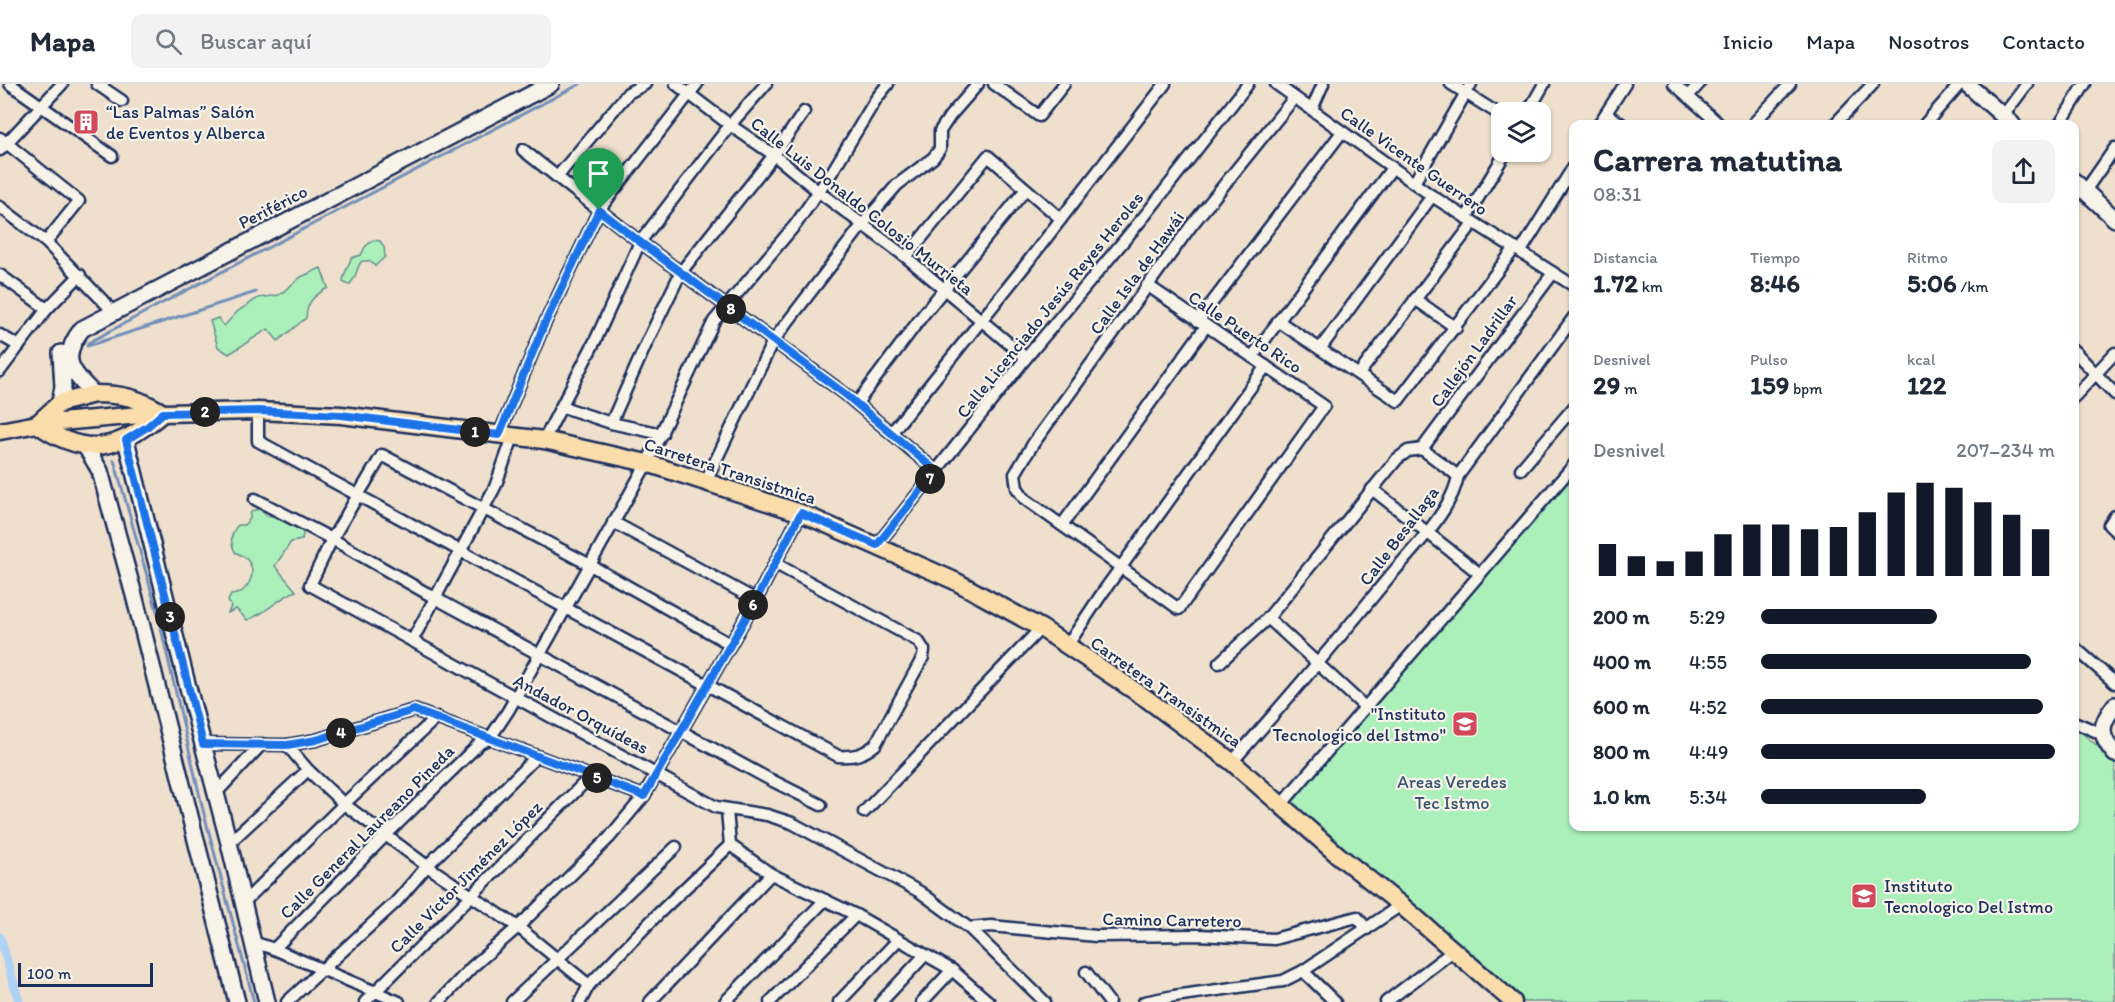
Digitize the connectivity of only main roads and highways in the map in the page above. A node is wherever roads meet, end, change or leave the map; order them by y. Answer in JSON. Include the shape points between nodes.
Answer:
{"nodes":[{"id":1,"x":163,"y":413,"type":"junction"},
{"id":2,"x":38,"y":424,"type":"junction"},
{"id":3,"x":0,"y":431,"type":"edge"},
{"id":4,"x":1513,"y":1002,"type":"edge"}],
"edges":[{"from":1,"to":2,"type":"main road","name":"Carretera Transistmica"},
{"from":1,"to":2,"type":"main road","via":[[128,396],[94,394],[60,403]]},
{"from":1,"to":2,"type":"main road","via":[[126,440],[102,446],[86,447],[51,434]]},
{"from":1,"to":4,"type":"main road","name":"Carretera Transistmica","via":[[258,411],[341,415],[544,440],[706,481],[801,513],[877,545],[955,581],[1041,628],[1147,699],[1232,762]]},
{"from":2,"to":3,"type":"main road","name":"Carretera Transistmica"}]}
